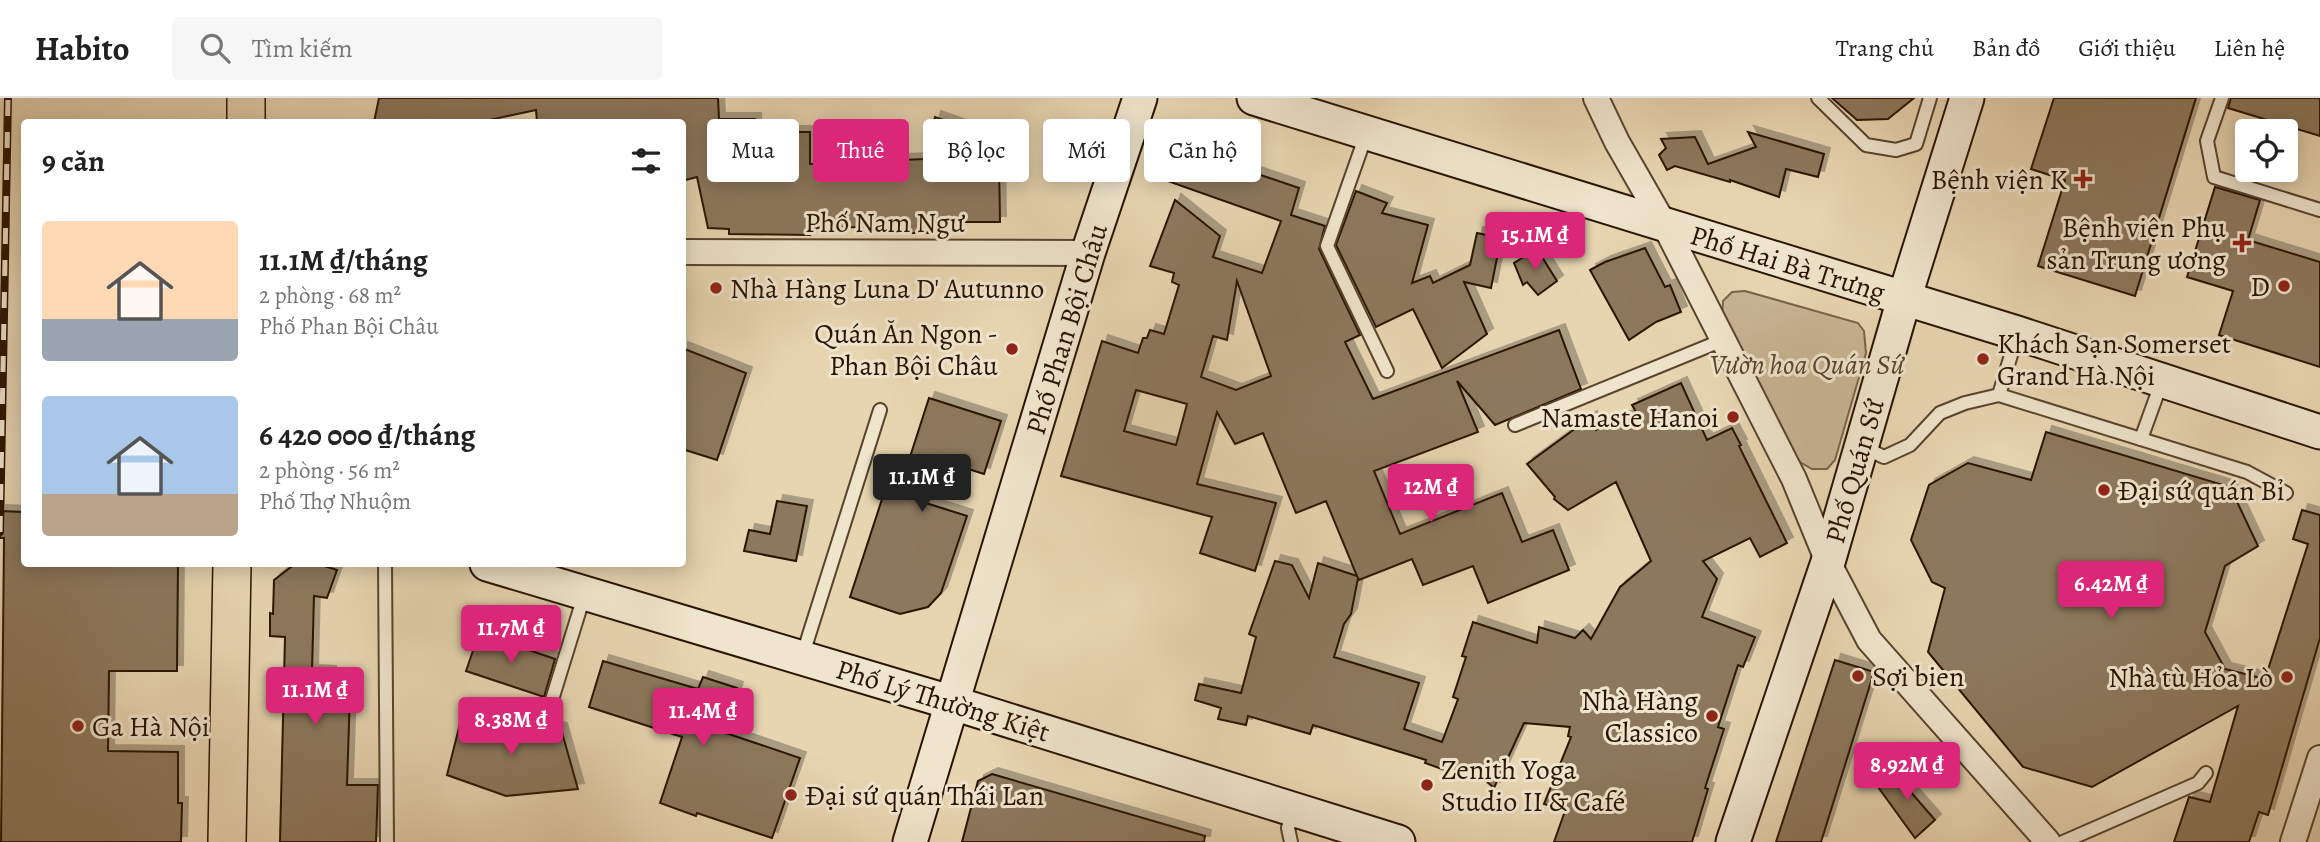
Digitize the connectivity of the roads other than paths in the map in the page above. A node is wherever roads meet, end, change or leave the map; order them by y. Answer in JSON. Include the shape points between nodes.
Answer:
{"nodes":[{"id":1,"x":246,"y":98,"type":"edge"},
{"id":2,"x":1140,"y":98,"type":"edge"},
{"id":3,"x":1254,"y":98,"type":"edge"},
{"id":4,"x":1596,"y":98,"type":"edge"},
{"id":5,"x":1818,"y":98,"type":"edge"},
{"id":6,"x":1930,"y":98,"type":"edge"},
{"id":7,"x":1966,"y":98,"type":"edge"},
{"id":8,"x":2222,"y":98,"type":"edge"},
{"id":9,"x":246,"y":119,"type":"edge"},
{"id":10,"x":1366,"y":134,"type":"junction"},
{"id":11,"x":2320,"y":210,"type":"edge"},
{"id":12,"x":1664,"y":224,"type":"junction"},
{"id":13,"x":686,"y":252,"type":"edge"},
{"id":14,"x":1088,"y":253,"type":"junction"},
{"id":15,"x":1904,"y":299,"type":"junction"},
{"id":16,"x":2017,"y":334,"type":"junction"},
{"id":17,"x":1723,"y":340,"type":"junction"},
{"id":18,"x":1387,"y":371,"type":"dead end"},
{"id":19,"x":2162,"y":381,"type":"junction"},
{"id":20,"x":1998,"y":395,"type":"junction"},
{"id":21,"x":880,"y":410,"type":"dead end"},
{"id":22,"x":1515,"y":425,"type":"dead end"},
{"id":23,"x":2320,"y":432,"type":"edge"},
{"id":24,"x":2141,"y":439,"type":"junction"},
{"id":25,"x":1861,"y":447,"type":"junction"},
{"id":26,"x":2286,"y":493,"type":"dead end"},
{"id":27,"x":1828,"y":562,"type":"junction"},
{"id":28,"x":232,"y":567,"type":"edge"},
{"id":29,"x":385,"y":567,"type":"edge"},
{"id":30,"x":497,"y":567,"type":"edge"},
{"id":31,"x":585,"y":594,"type":"junction"},
{"id":32,"x":803,"y":657,"type":"junction"},
{"id":33,"x":551,"y":703,"type":"dead end"},
{"id":34,"x":953,"y":703,"type":"junction"},
{"id":35,"x":2320,"y":758,"type":"edge"},
{"id":36,"x":2206,"y":773,"type":"dead end"},
{"id":37,"x":1293,"y":808,"type":"junction"},
{"id":38,"x":227,"y":842,"type":"edge"},
{"id":39,"x":387,"y":842,"type":"edge"},
{"id":40,"x":909,"y":842,"type":"edge"},
{"id":41,"x":1291,"y":842,"type":"edge"},
{"id":42,"x":1398,"y":842,"type":"edge"},
{"id":43,"x":1733,"y":842,"type":"edge"},
{"id":44,"x":2049,"y":842,"type":"edge"},
{"id":45,"x":2063,"y":842,"type":"edge"},
{"id":46,"x":2293,"y":842,"type":"edge"}],
"edges":[{"from":1,"to":9,"type":"main road"},
{"from":2,"to":14,"type":"street","name":"Phố Phan Bội Châu"},
{"from":3,"to":10,"type":"street","name":"Phố Hai Bà Trưng"},
{"from":4,"to":12,"type":"street"},
{"from":5,"to":6,"type":"lane","via":[[1866,145],[1896,150],[1916,144]]},
{"from":7,"to":15,"type":"street","name":"Phố Quán Sứ"},
{"from":8,"to":11,"type":"lane","via":[[2207,141],[2214,177]]},
{"from":10,"to":12,"type":"street","name":"Phố Hai Bà Trưng"},
{"from":10,"to":18,"type":"lane","via":[[1327,246]]},
{"from":12,"to":15,"type":"street","name":"Phố Hai Bà Trưng"},
{"from":12,"to":17,"type":"street"},
{"from":13,"to":14,"type":"street","name":"Phố Nam Ngư"},
{"from":14,"to":34,"type":"street","name":"Phố Phan Bội Châu"},
{"from":15,"to":16,"type":"street","name":"Phố Hai Bà Trưng"},
{"from":15,"to":25,"type":"street","name":"Phố Quán Sứ"},
{"from":16,"to":19,"type":"street","name":"Phố Hai Bà Trưng"},
{"from":16,"to":20,"type":"lane"},
{"from":17,"to":22,"type":"lane"},
{"from":17,"to":27,"type":"street","via":[[1794,479]]},
{"from":19,"to":23,"type":"street","name":"Phố Hai Bà Trưng"},
{"from":19,"to":24,"type":"lane"},
{"from":20,"to":24,"type":"lane"},
{"from":20,"to":25,"type":"lane","via":[[1940,413],[1910,445],[1884,457]]},
{"from":21,"to":32,"type":"lane"},
{"from":24,"to":26,"type":"lane","via":[[2247,472]]},
{"from":25,"to":27,"type":"street","name":"Phố Quán Sứ"},
{"from":27,"to":43,"type":"street","name":"Phố Quán Sứ"},
{"from":27,"to":44,"type":"street","via":[[1870,640]]},
{"from":28,"to":38,"type":"main road"},
{"from":29,"to":39,"type":"lane"},
{"from":30,"to":31,"type":"street","name":"Phố Lý Thường Kiệt"},
{"from":31,"to":32,"type":"street","name":"Phố Lý Thường Kiệt"},
{"from":31,"to":33,"type":"lane"},
{"from":32,"to":34,"type":"street","name":"Phố Lý Thường Kiệt"},
{"from":34,"to":37,"type":"street","name":"Phố Lý Thường Kiệt"},
{"from":34,"to":40,"type":"street","name":"Phố Phan Bội Châu"},
{"from":35,"to":46,"type":"street"},
{"from":36,"to":45,"type":"lane","via":[[2198,783]]},
{"from":37,"to":41,"type":"lane","via":[[1288,828]]},
{"from":37,"to":42,"type":"street","name":"Phố Lý Thường Kiệt"}]}
